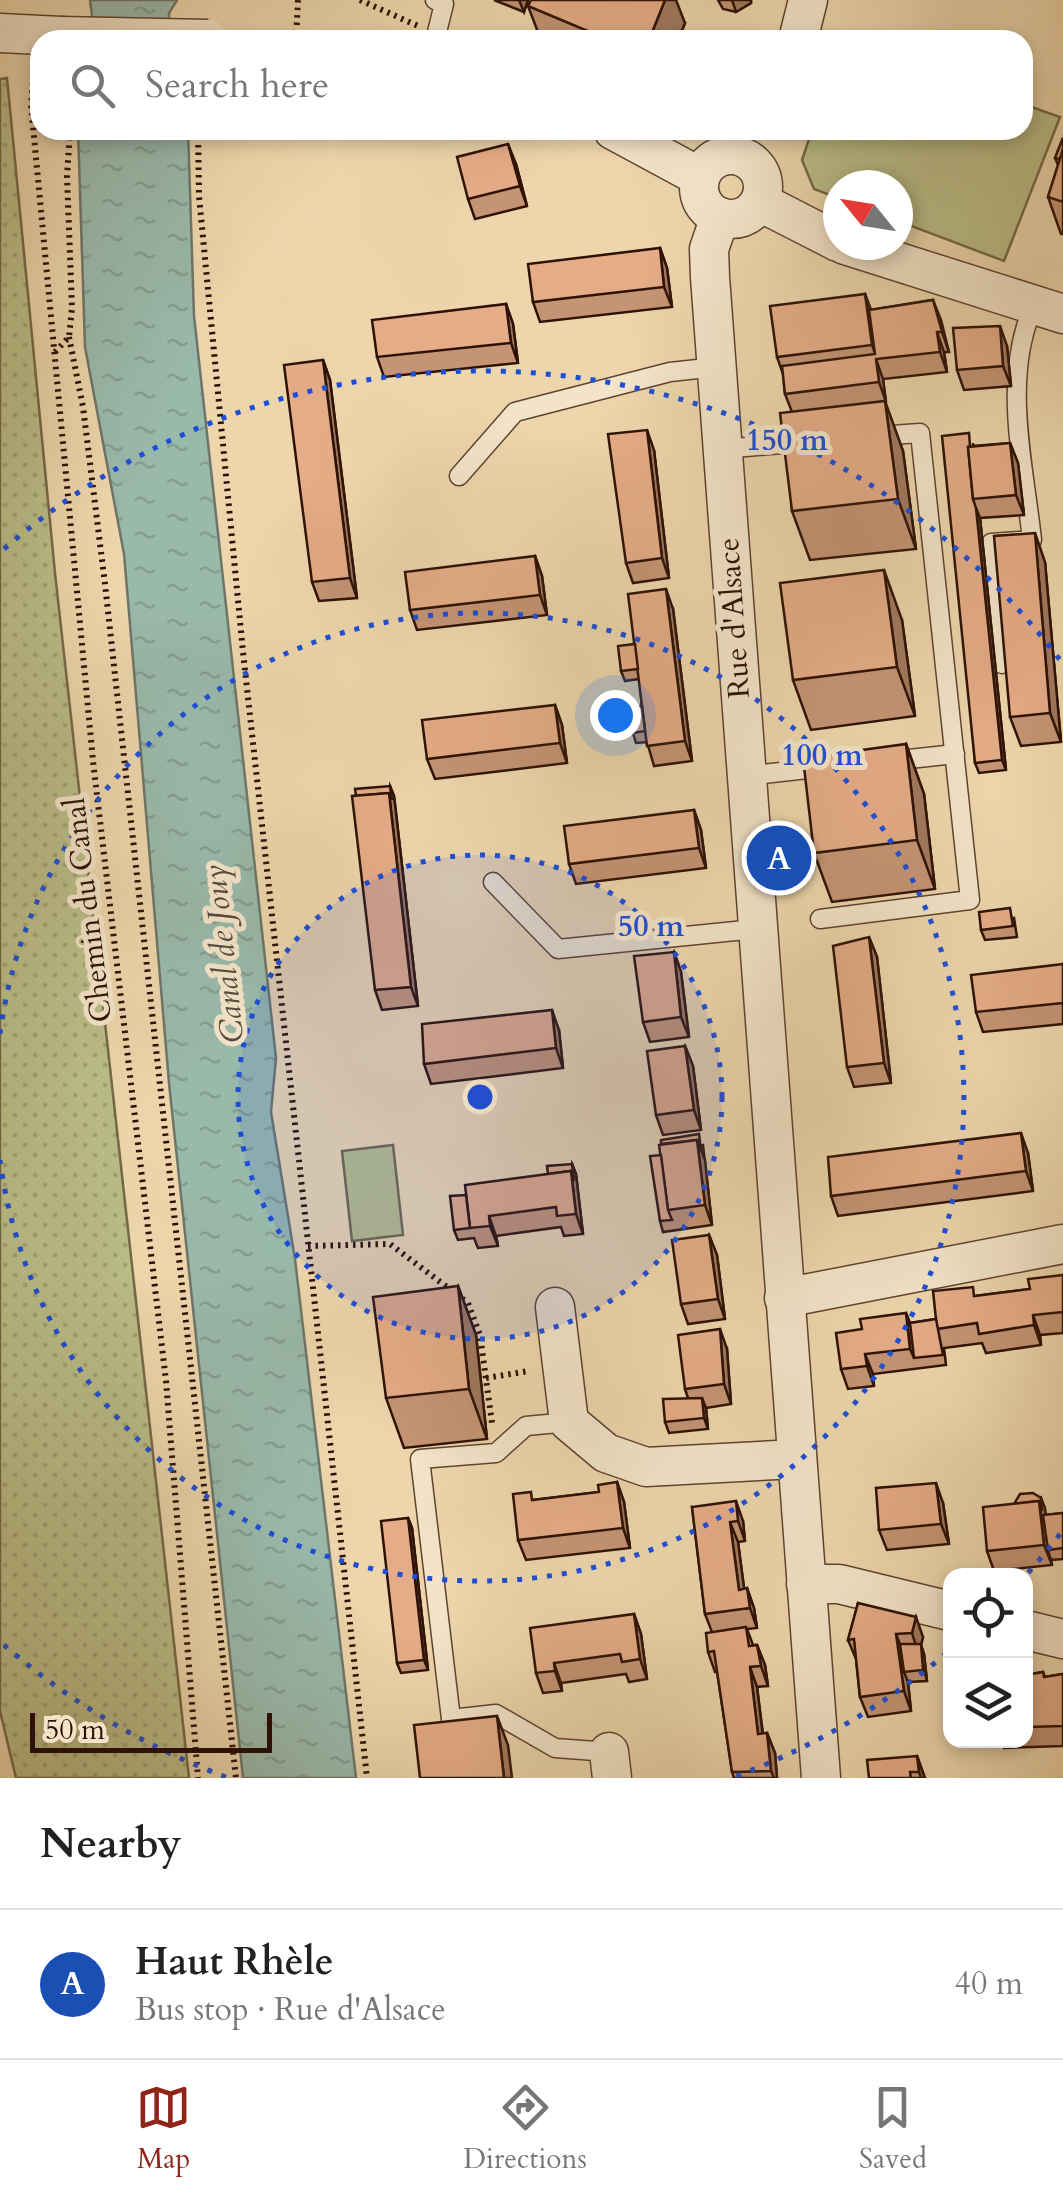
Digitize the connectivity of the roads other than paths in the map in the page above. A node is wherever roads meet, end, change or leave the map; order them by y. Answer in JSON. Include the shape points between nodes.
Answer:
{"nodes":[{"id":1,"x":436,"y":0,"type":"edge"},
{"id":2,"x":808,"y":0,"type":"edge"},
{"id":3,"x":438,"y":30,"type":"edge"},
{"id":4,"x":800,"y":30,"type":"edge"},
{"id":5,"x":632,"y":140,"type":"edge"},
{"id":6,"x":752,"y":144,"type":"edge"},
{"id":7,"x":700,"y":177,"type":"junction"},
{"id":8,"x":760,"y":202,"type":"junction"},
{"id":9,"x":720,"y":217,"type":"junction"},
{"id":10,"x":823,"y":234,"type":"edge"},
{"id":11,"x":892,"y":260,"type":"edge"},
{"id":12,"x":1048,"y":310,"type":"edge"},
{"id":13,"x":716,"y":367,"type":"junction"},
{"id":14,"x":860,"y":438,"type":"edge"},
{"id":15,"x":820,"y":441,"type":"edge"},
{"id":16,"x":722,"y":449,"type":"junction"},
{"id":17,"x":459,"y":476,"type":"dead end"},
{"id":18,"x":1002,"y":664,"type":"edge"},
{"id":19,"x":955,"y":754,"type":"junction"},
{"id":20,"x":878,"y":762,"type":"edge"},
{"id":21,"x":840,"y":766,"type":"edge"},
{"id":22,"x":745,"y":776,"type":"junction"},
{"id":23,"x":493,"y":882,"type":"dead end"},
{"id":24,"x":820,"y":919,"type":"dead end"},
{"id":25,"x":755,"y":929,"type":"junction"},
{"id":26,"x":1063,"y":1244,"type":"edge"},
{"id":27,"x":784,"y":1298,"type":"junction"},
{"id":28,"x":556,"y":1306,"type":"dead end"},
{"id":29,"x":569,"y":1422,"type":"junction"},
{"id":30,"x":796,"y":1460,"type":"junction"},
{"id":31,"x":806,"y":1584,"type":"junction"},
{"id":32,"x":943,"y":1609,"type":"edge"},
{"id":33,"x":1033,"y":1632,"type":"edge"},
{"id":34,"x":1063,"y":1639,"type":"edge"},
{"id":35,"x":610,"y":1765,"type":"edge"},
{"id":36,"x":821,"y":1778,"type":"edge"}],
"edges":[{"from":1,"to":3,"type":"lane","via":[[444,4]]},
{"from":2,"to":4,"type":"street"},
{"from":5,"to":7,"type":"street"},
{"from":6,"to":7,"type":"street","via":[[711,162]]},
{"from":6,"to":8,"type":"street","via":[[763,182]]},
{"from":7,"to":9,"type":"street","via":[[707,208]]},
{"from":8,"to":9,"type":"street","via":[[735,219]]},
{"from":8,"to":10,"type":"street"},
{"from":9,"to":13,"type":"street","name":"Rue d'Alsace","via":[[709,249]]},
{"from":11,"to":12,"type":"street"},
{"from":12,"to":18,"type":"lane","via":[[1021,335],[1015,378],[1032,540],[991,543]]},
{"from":13,"to":16,"type":"street","name":"Rue d'Alsace"},
{"from":13,"to":17,"type":"lane","via":[[670,372],[515,412]]},
{"from":14,"to":19,"type":"lane","via":[[920,432]]},
{"from":15,"to":16,"type":"lane"},
{"from":16,"to":22,"type":"street","name":"Rue d'Alsace"},
{"from":19,"to":20,"type":"lane"},
{"from":19,"to":24,"type":"lane","via":[[970,900]]},
{"from":21,"to":22,"type":"lane"},
{"from":22,"to":25,"type":"street","name":"Rue d'Alsace"},
{"from":23,"to":25,"type":"lane","via":[[558,949]]},
{"from":25,"to":27,"type":"street","name":"Rue d'Alsace"},
{"from":26,"to":27,"type":"street"},
{"from":27,"to":30,"type":"street","name":"Rue d'Alsace"},
{"from":28,"to":29,"type":"street"},
{"from":29,"to":30,"type":"street","via":[[606,1452],[646,1466]]},
{"from":29,"to":35,"type":"lane","via":[[526,1426],[496,1453],[420,1460],[451,1720],[496,1714],[555,1748]]},
{"from":30,"to":31,"type":"street","name":"Rue d'Alsace"},
{"from":31,"to":32,"type":"street","via":[[840,1584]]},
{"from":31,"to":36,"type":"street","name":"Rue d'Alsace"},
{"from":33,"to":34,"type":"street"}]}
